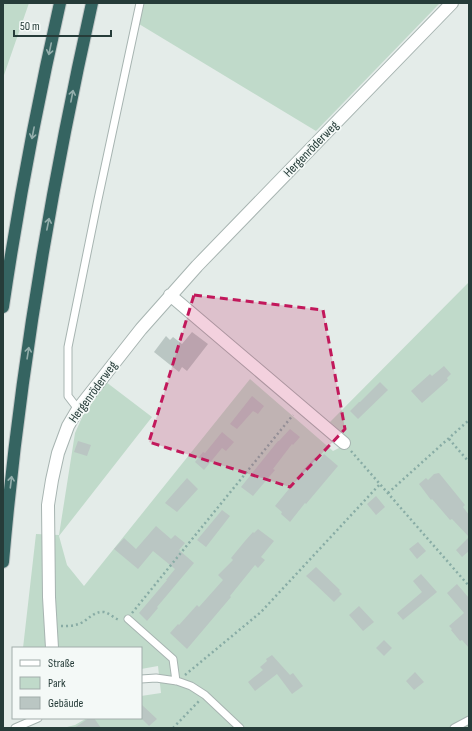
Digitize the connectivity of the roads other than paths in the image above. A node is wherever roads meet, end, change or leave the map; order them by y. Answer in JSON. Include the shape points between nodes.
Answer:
{"nodes":[{"id":1,"x":60,"y":3,"type":"edge"},
{"id":2,"x":92,"y":3,"type":"edge"},
{"id":3,"x":140,"y":3,"type":"edge"},
{"id":4,"x":452,"y":3,"type":"edge"},
{"id":5,"x":170,"y":295,"type":"junction"},
{"id":6,"x":3,"y":306,"type":"edge"},
{"id":7,"x":78,"y":409,"type":"junction"},
{"id":8,"x":344,"y":443,"type":"road end"},
{"id":9,"x":3,"y":562,"type":"edge"},
{"id":10,"x":128,"y":619,"type":"road end"},
{"id":11,"x":52,"y":647,"type":"edge"},
{"id":12,"x":142,"y":679,"type":"edge"},
{"id":13,"x":176,"y":681,"type":"junction"},
{"id":14,"x":36,"y":719,"type":"edge"},
{"id":15,"x":469,"y":720,"type":"edge"},
{"id":16,"x":15,"y":728,"type":"edge"},
{"id":17,"x":240,"y":728,"type":"edge"},
{"id":18,"x":454,"y":728,"type":"edge"}],
"edges":[{"from":1,"to":6,"type":"highway","one_way":true,"via":[[15,229]]},
{"from":9,"to":2,"type":"highway","one_way":true,"via":[[18,425],[44,244]]},
{"from":3,"to":7,"type":"lane","via":[[68,347],[68,396]]},
{"from":4,"to":5,"type":"street","name":"Hergenröderweg"},
{"from":5,"to":7,"type":"street","name":"Hergenröderweg"},
{"from":5,"to":8,"type":"street"},
{"from":7,"to":11,"type":"street","name":"Hergenröderweg","via":[[68,426],[58,453],[48,505]]},
{"from":10,"to":13,"type":"lane","via":[[173,659]]},
{"from":12,"to":13,"type":"lane"},
{"from":13,"to":17,"type":"lane","via":[[191,686],[205,695]]},
{"from":14,"to":16,"type":"lane"},
{"from":15,"to":18,"type":"lane"}]}
